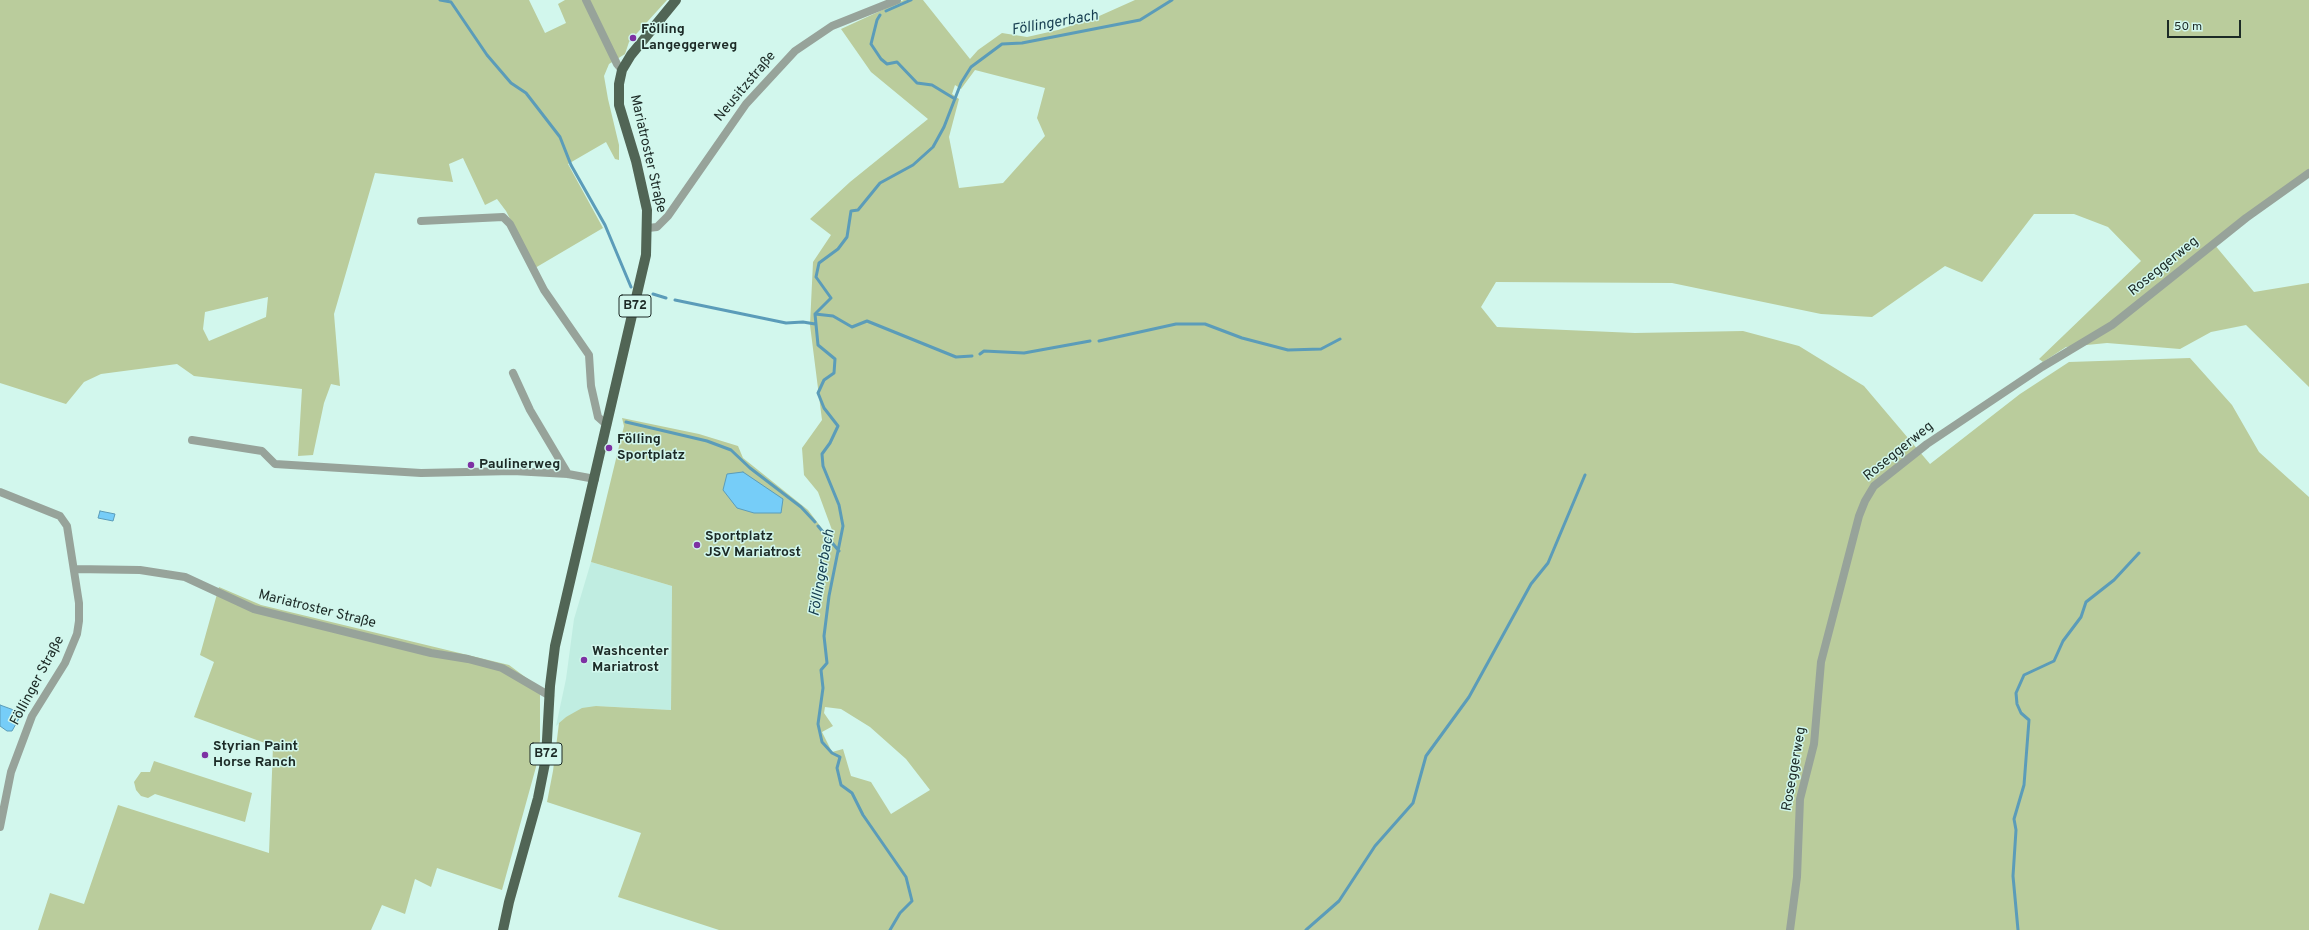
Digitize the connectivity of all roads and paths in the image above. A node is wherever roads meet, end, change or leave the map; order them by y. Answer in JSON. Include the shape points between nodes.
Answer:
{"nodes":[{"id":1,"x":586,"y":0,"type":"edge"},
{"id":2,"x":676,"y":0,"type":"edge"},
{"id":3,"x":897,"y":0,"type":"edge"},
{"id":4,"x":622,"y":70,"type":"junction"},
{"id":5,"x":2309,"y":173,"type":"edge"},
{"id":6,"x":421,"y":221,"type":"dead end"},
{"id":7,"x":648,"y":228,"type":"junction"},
{"id":8,"x":513,"y":372,"type":"dead end"},
{"id":9,"x":607,"y":425,"type":"junction"},
{"id":10,"x":192,"y":440,"type":"dead end"},
{"id":11,"x":568,"y":474,"type":"junction"},
{"id":12,"x":595,"y":479,"type":"junction"},
{"id":13,"x":0,"y":492,"type":"edge"},
{"id":14,"x":74,"y":569,"type":"junction"},
{"id":15,"x":550,"y":696,"type":"junction"},
{"id":16,"x":0,"y":827,"type":"edge"},
{"id":17,"x":503,"y":930,"type":"edge"},
{"id":18,"x":1790,"y":930,"type":"edge"}],
"edges":[{"from":1,"to":4,"type":"street"},
{"from":2,"to":4,"type":"main road","name":"Mariatroster Straße","number":"B72","via":[[639,44]]},
{"from":3,"to":7,"type":"street","name":"Neusitzstraße","via":[[832,26],[795,51],[746,104],[668,216],[657,227]]},
{"from":4,"to":7,"type":"main road","name":"Mariatroster Straße","number":"B72","via":[[619,105],[644,196]]},
{"from":5,"to":18,"type":"street","name":"Roseggerweg","via":[[2246,218],[2112,325],[2042,367],[1934,439],[1874,486],[1859,516],[1821,662],[1814,744],[1800,799],[1797,878]]},
{"from":6,"to":9,"type":"street","via":[[492,217],[503,217],[506,220],[544,290],[589,356],[591,386],[598,417]]},
{"from":7,"to":9,"type":"main road","name":"Mariatroster Straße","number":"B72","via":[[641,281]]},
{"from":8,"to":11,"type":"street","via":[[530,410]]},
{"from":9,"to":12,"type":"main road","name":"Mariatroster Straße","number":"B72"},
{"from":10,"to":11,"type":"street","via":[[262,451],[275,464],[422,473],[513,471]]},
{"from":11,"to":12,"type":"street"},
{"from":12,"to":15,"type":"main road","name":"Mariatroster Straße","number":"B72","via":[[555,646]]},
{"from":13,"to":14,"type":"street","name":"Föllinger Straße","via":[[60,516],[67,526]]},
{"from":14,"to":15,"type":"street","name":"Mariatroster Straße","via":[[140,570],[185,577],[254,609],[502,668]]},
{"from":14,"to":16,"type":"street","name":"Föllinger Straße","via":[[79,603],[77,634],[65,663],[32,716],[11,772]]},
{"from":15,"to":17,"type":"main road","name":"Mariatroster Straße","number":"B72","via":[[546,758],[542,778]]}]}
